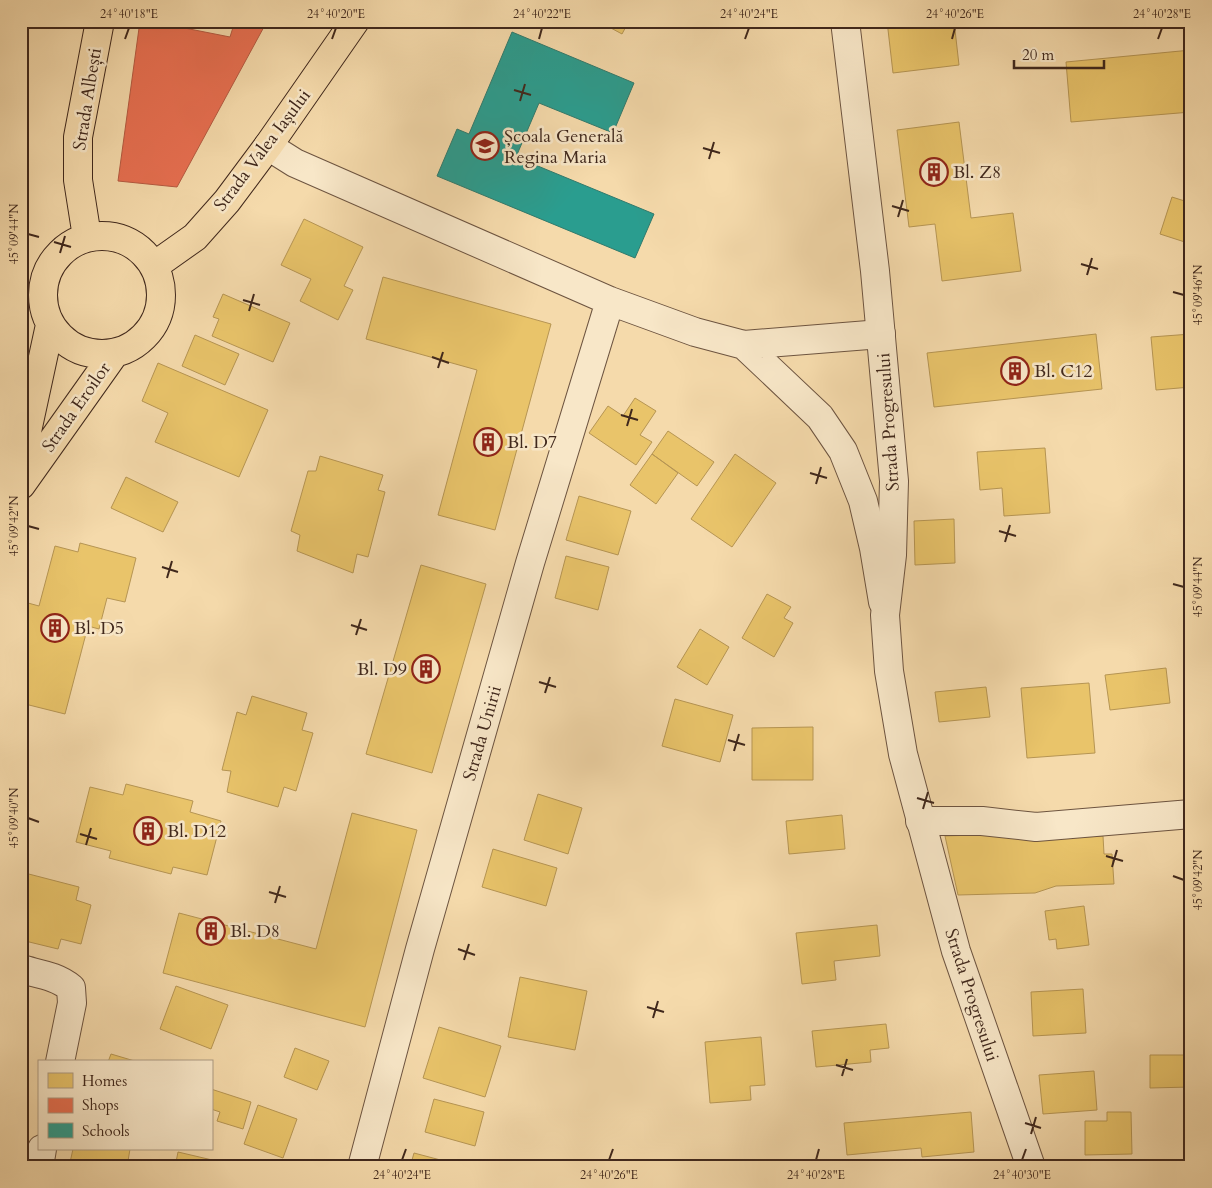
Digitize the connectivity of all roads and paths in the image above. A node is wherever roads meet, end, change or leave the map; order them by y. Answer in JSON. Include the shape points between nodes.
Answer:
{"nodes":[{"id":1,"x":100,"y":21,"type":"edge"},
{"id":2,"x":355,"y":21,"type":"edge"},
{"id":3,"x":845,"y":21,"type":"edge"},
{"id":4,"x":268,"y":146,"type":"junction"},
{"id":5,"x":87,"y":237,"type":"junction"},
{"id":6,"x":154,"y":266,"type":"junction"},
{"id":7,"x":610,"y":301,"type":"junction"},
{"id":8,"x":50,"y":325,"type":"junction"},
{"id":9,"x":881,"y":334,"type":"junction"},
{"id":10,"x":744,"y":345,"type":"junction"},
{"id":11,"x":114,"y":354,"type":"junction"},
{"id":12,"x":21,"y":459,"type":"edge"},
{"id":13,"x":21,"y":485,"type":"edge"},
{"id":14,"x":885,"y":615,"type":"junction"},
{"id":15,"x":1191,"y":814,"type":"edge"},
{"id":16,"x":920,"y":821,"type":"junction"},
{"id":17,"x":21,"y":969,"type":"edge"},
{"id":18,"x":60,"y":1060,"type":"edge"},
{"id":19,"x":42,"y":1150,"type":"edge"},
{"id":20,"x":39,"y":1167,"type":"edge"},
{"id":21,"x":362,"y":1167,"type":"edge"},
{"id":22,"x":1031,"y":1167,"type":"edge"}],
"edges":[{"from":1,"to":5,"type":"main road","name":"Strada Albești","via":[[78,137],[78,180]]},
{"from":2,"to":4,"type":"main road","name":"Strada Valea Iașului"},
{"from":3,"to":9,"type":"street","name":"Strada Progresului"},
{"from":4,"to":6,"type":"main road","name":"Strada Valea Iașului","via":[[195,237]]},
{"from":4,"to":7,"type":"street","via":[[295,163]]},
{"from":5,"to":6,"type":"main road","via":[[106,235],[125,240],[142,250]]},
{"from":5,"to":8,"type":"main road","via":[[70,245],[46,272],[42,290]]},
{"from":6,"to":11,"type":"main road","via":[[161,283],[162,302],[157,320],[132,347]]},
{"from":7,"to":10,"type":"street","via":[[695,332]]},
{"from":7,"to":21,"type":"street","name":"Strada Unirii","via":[[530,563]]},
{"from":8,"to":11,"type":"main road","via":[[62,340],[77,349],[95,354]]},
{"from":8,"to":12,"type":"main road"},
{"from":9,"to":10,"type":"street"},
{"from":9,"to":14,"type":"street","name":"Strada Progresului","via":[[894,481],[892,555]]},
{"from":10,"to":14,"type":"street","via":[[820,417],[843,451],[863,501]]},
{"from":11,"to":13,"type":"main road","name":"Strada Eroilor"},
{"from":14,"to":16,"type":"street","name":"Strada Progresului","via":[[889,671],[903,754]]},
{"from":15,"to":16,"type":"street","via":[[1036,826],[982,821]]},
{"from":16,"to":22,"type":"street","name":"Strada Progresului","via":[[956,951]]},
{"from":17,"to":18,"type":"street","via":[[56,979],[71,988],[72,1002]]},
{"from":19,"to":20,"type":"street"}]}
